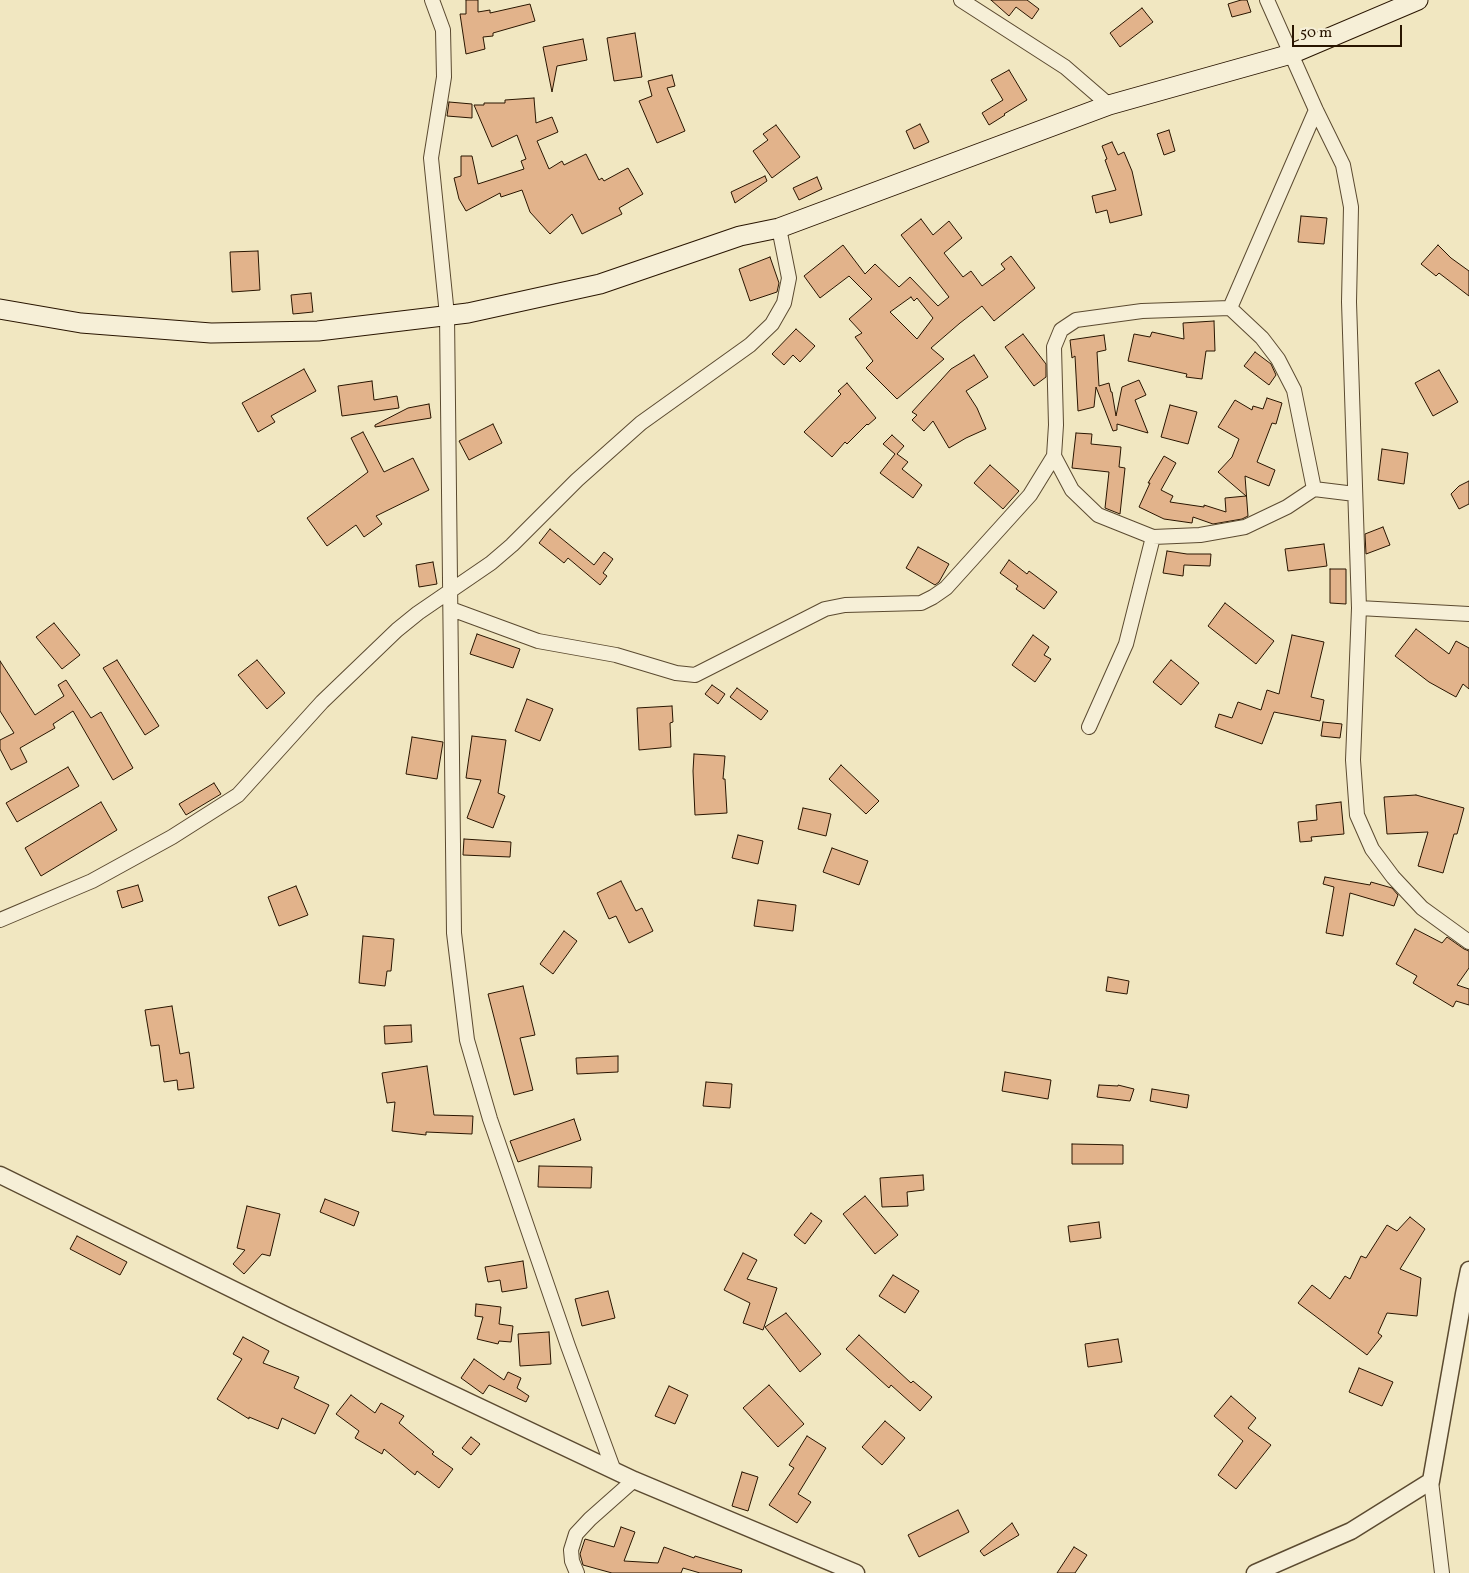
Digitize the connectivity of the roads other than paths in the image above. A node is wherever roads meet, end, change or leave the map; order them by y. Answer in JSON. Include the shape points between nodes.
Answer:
{"nodes":[{"id":1,"x":432,"y":0,"type":"edge"},
{"id":2,"x":961,"y":0,"type":"edge"},
{"id":3,"x":1267,"y":0,"type":"edge"},
{"id":4,"x":1418,"y":0,"type":"edge"},
{"id":5,"x":1291,"y":54,"type":"junction"},
{"id":6,"x":1109,"y":105,"type":"junction"},
{"id":7,"x":1316,"y":110,"type":"junction"},
{"id":8,"x":778,"y":228,"type":"junction"},
{"id":9,"x":1230,"y":308,"type":"junction"},
{"id":10,"x":0,"y":309,"type":"edge"},
{"id":11,"x":447,"y":315,"type":"junction"},
{"id":12,"x":1054,"y":456,"type":"junction"},
{"id":13,"x":1314,"y":490,"type":"junction"},
{"id":14,"x":1355,"y":494,"type":"junction"},
{"id":15,"x":1153,"y":538,"type":"junction"},
{"id":16,"x":450,"y":591,"type":"junction"},
{"id":17,"x":1359,"y":608,"type":"junction"},
{"id":18,"x":451,"y":609,"type":"junction"},
{"id":19,"x":1469,"y":614,"type":"edge"},
{"id":20,"x":1089,"y":727,"type":"dead end"},
{"id":21,"x":0,"y":920,"type":"edge"},
{"id":22,"x":1469,"y":942,"type":"edge"},
{"id":23,"x":0,"y":1176,"type":"edge"},
{"id":24,"x":1469,"y":1270,"type":"edge"},
{"id":25,"x":614,"y":1471,"type":"junction"},
{"id":26,"x":634,"y":1480,"type":"junction"},
{"id":27,"x":1431,"y":1481,"type":"junction"},
{"id":28,"x":577,"y":1573,"type":"edge"},
{"id":29,"x":856,"y":1573,"type":"edge"},
{"id":30,"x":1255,"y":1573,"type":"edge"},
{"id":31,"x":1442,"y":1573,"type":"edge"}],
"edges":[{"from":1,"to":11,"type":"street","via":[[443,30],[444,77],[430,158]]},
{"from":2,"to":6,"type":"street","via":[[1065,67]]},
{"from":3,"to":5,"type":"street"},
{"from":4,"to":5,"type":"main road"},
{"from":5,"to":6,"type":"main road"},
{"from":5,"to":7,"type":"street"},
{"from":6,"to":8,"type":"main road"},
{"from":7,"to":9,"type":"street"},
{"from":7,"to":14,"type":"street","via":[[1343,165],[1351,207],[1349,302]]},
{"from":8,"to":11,"type":"main road","via":[[740,236],[600,284]]},
{"from":8,"to":16,"type":"street","via":[[789,278],[784,303],[772,324],[750,345],[641,423],[577,480],[512,545]]},
{"from":9,"to":12,"type":"street","via":[[1132,312],[1076,320],[1061,330],[1054,347]]},
{"from":9,"to":13,"type":"street","via":[[1262,338],[1278,359],[1294,390]]},
{"from":10,"to":11,"type":"main road","via":[[81,323],[211,333],[318,331]]},
{"from":11,"to":16,"type":"street"},
{"from":12,"to":15,"type":"street","via":[[1072,490],[1098,515]]},
{"from":12,"to":18,"type":"street","via":[[1030,495],[934,598],[922,603],[825,609],[694,674],[538,641]]},
{"from":13,"to":14,"type":"street"},
{"from":13,"to":15,"type":"street","via":[[1244,528]]},
{"from":14,"to":17,"type":"street"},
{"from":15,"to":20,"type":"street","via":[[1126,644]]},
{"from":16,"to":18,"type":"street"},
{"from":16,"to":21,"type":"street","via":[[397,630],[322,702],[238,795],[172,837],[99,877]]},
{"from":17,"to":19,"type":"street"},
{"from":17,"to":22,"type":"street","via":[[1353,760],[1357,815],[1372,850],[1393,877],[1422,908]]},
{"from":18,"to":25,"type":"street","via":[[454,933],[467,1040],[490,1119],[558,1319]]},
{"from":23,"to":25,"type":"street"},
{"from":24,"to":27,"type":"street"},
{"from":25,"to":26,"type":"street"},
{"from":26,"to":28,"type":"street","via":[[576,1534],[570,1550]]},
{"from":26,"to":29,"type":"street"},
{"from":27,"to":30,"type":"street","via":[[1351,1531]]},
{"from":27,"to":31,"type":"street"}]}
